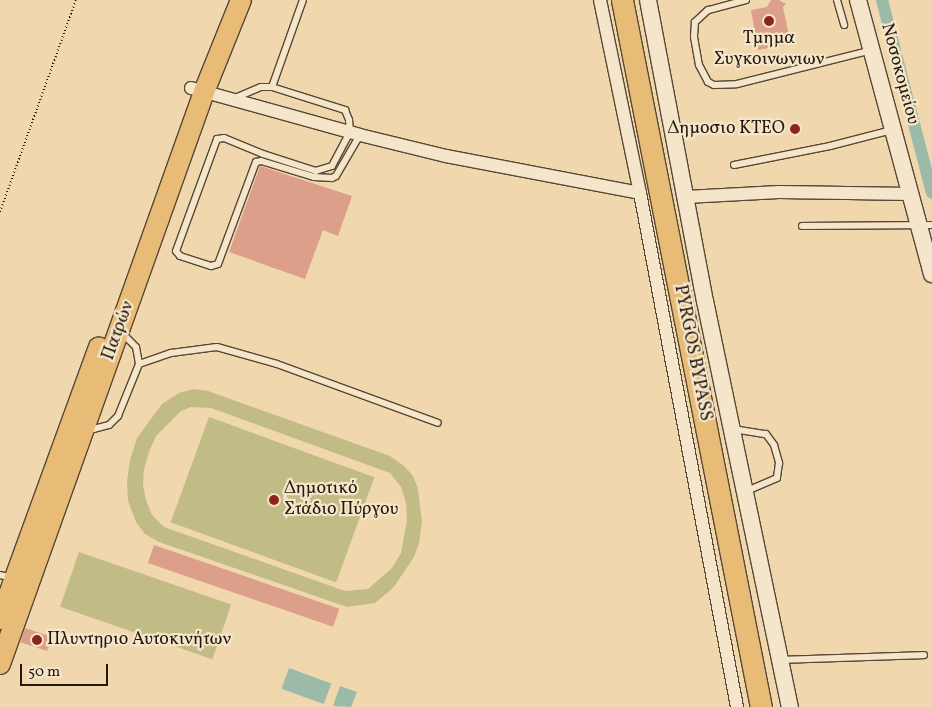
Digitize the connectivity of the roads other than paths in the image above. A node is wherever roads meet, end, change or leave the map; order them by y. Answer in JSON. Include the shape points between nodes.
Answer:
{"nodes":[{"id":1,"x":227,"y":0,"type":"edge"},
{"id":2,"x":241,"y":0,"type":"edge"},
{"id":3,"x":303,"y":0,"type":"edge"},
{"id":4,"x":600,"y":0,"type":"edge"},
{"id":5,"x":622,"y":0,"type":"edge"},
{"id":6,"x":648,"y":0,"type":"edge"},
{"id":7,"x":746,"y":0,"type":"edge"},
{"id":8,"x":837,"y":0,"type":"edge"},
{"id":9,"x":858,"y":0,"type":"edge"},
{"id":10,"x":844,"y":25,"type":"dead end"},
{"id":11,"x":872,"y":50,"type":"junction"},
{"id":12,"x":272,"y":87,"type":"junction"},
{"id":13,"x":198,"y":90,"type":"junction"},
{"id":14,"x":231,"y":100,"type":"junction"},
{"id":15,"x":893,"y":130,"type":"junction"},
{"id":16,"x":355,"y":134,"type":"junction"},
{"id":17,"x":734,"y":165,"type":"dead end"},
{"id":18,"x":640,"y":193,"type":"junction"},
{"id":19,"x":911,"y":194,"type":"junction"},
{"id":20,"x":686,"y":197,"type":"junction"},
{"id":21,"x":802,"y":226,"type":"dead end"},
{"id":22,"x":928,"y":226,"type":"edge"},
{"id":23,"x":137,"y":261,"type":"junction"},
{"id":24,"x":932,"y":274,"type":"edge"},
{"id":25,"x":119,"y":331,"type":"junction"},
{"id":26,"x":139,"y":364,"type":"junction"},
{"id":27,"x":438,"y":423,"type":"dead end"},
{"id":28,"x":733,"y":429,"type":"junction"},
{"id":29,"x":83,"y":432,"type":"junction"},
{"id":30,"x":746,"y":491,"type":"junction"},
{"id":31,"x":7,"y":577,"type":"edge"},
{"id":32,"x":4,"y":625,"type":"edge"},
{"id":33,"x":924,"y":655,"type":"dead end"},
{"id":34,"x":780,"y":660,"type":"junction"},
{"id":35,"x":0,"y":664,"type":"edge"},
{"id":36,"x":737,"y":707,"type":"edge"},
{"id":37,"x":761,"y":707,"type":"edge"},
{"id":38,"x":790,"y":707,"type":"edge"}],
"edges":[{"from":1,"to":13,"type":"main road","name":"Πατρών"},
{"from":2,"to":13,"type":"main road","name":"Πατρών"},
{"from":3,"to":12,"type":"lane"},
{"from":4,"to":18,"type":"street"},
{"from":5,"to":37,"type":"highway","name":"PYRGOS BYPASS"},
{"from":6,"to":20,"type":"street"},
{"from":7,"to":11,"type":"lane","via":[[708,10],[695,22],[699,65],[708,82],[714,86],[737,84]]},
{"from":8,"to":10,"type":"lane"},
{"from":9,"to":11,"type":"street","name":"Νοσοκομείου"},
{"from":11,"to":15,"type":"street","name":"Νοσοκομείου"},
{"from":12,"to":14,"type":"lane","via":[[261,86]]},
{"from":12,"to":16,"type":"lane","via":[[345,110]]},
{"from":13,"to":14,"type":"street"},
{"from":13,"to":23,"type":"main road","name":"Πατρών"},
{"from":14,"to":16,"type":"street"},
{"from":15,"to":17,"type":"lane"},
{"from":15,"to":19,"type":"street","name":"Νοσοκομείου"},
{"from":16,"to":16,"type":"lane","via":[[332,166],[316,171],[224,138],[217,139],[177,254],[211,266],[218,264],[257,161],[314,177],[332,178],[336,176]]},
{"from":16,"to":18,"type":"street","via":[[481,164]]},
{"from":18,"to":36,"type":"street"},
{"from":19,"to":20,"type":"street","via":[[778,192]]},
{"from":19,"to":22,"type":"street","name":"Νοσοκομείου"},
{"from":20,"to":28,"type":"street"},
{"from":21,"to":22,"type":"lane"},
{"from":22,"to":24,"type":"street","name":"Νοσοκομείου"},
{"from":23,"to":25,"type":"main road","name":"Πατρών"},
{"from":23,"to":31,"type":"main road","name":"Πατρών"},
{"from":25,"to":26,"type":"lane","via":[[136,347]]},
{"from":25,"to":29,"type":"main road","name":"Πατρών"},
{"from":26,"to":27,"type":"lane","via":[[171,353],[217,347],[277,364]]},
{"from":26,"to":29,"type":"lane","via":[[118,416],[109,425]]},
{"from":28,"to":30,"type":"street"},
{"from":28,"to":30,"type":"lane","via":[[766,434],[774,445],[779,463],[777,478]]},
{"from":29,"to":32,"type":"main road","name":"Πατρών"},
{"from":30,"to":34,"type":"street"},
{"from":31,"to":32,"type":"main road","name":"Πατρών"},
{"from":32,"to":35,"type":"main road","name":"Πατρών"},
{"from":33,"to":34,"type":"lane"},
{"from":34,"to":38,"type":"street"}]}
